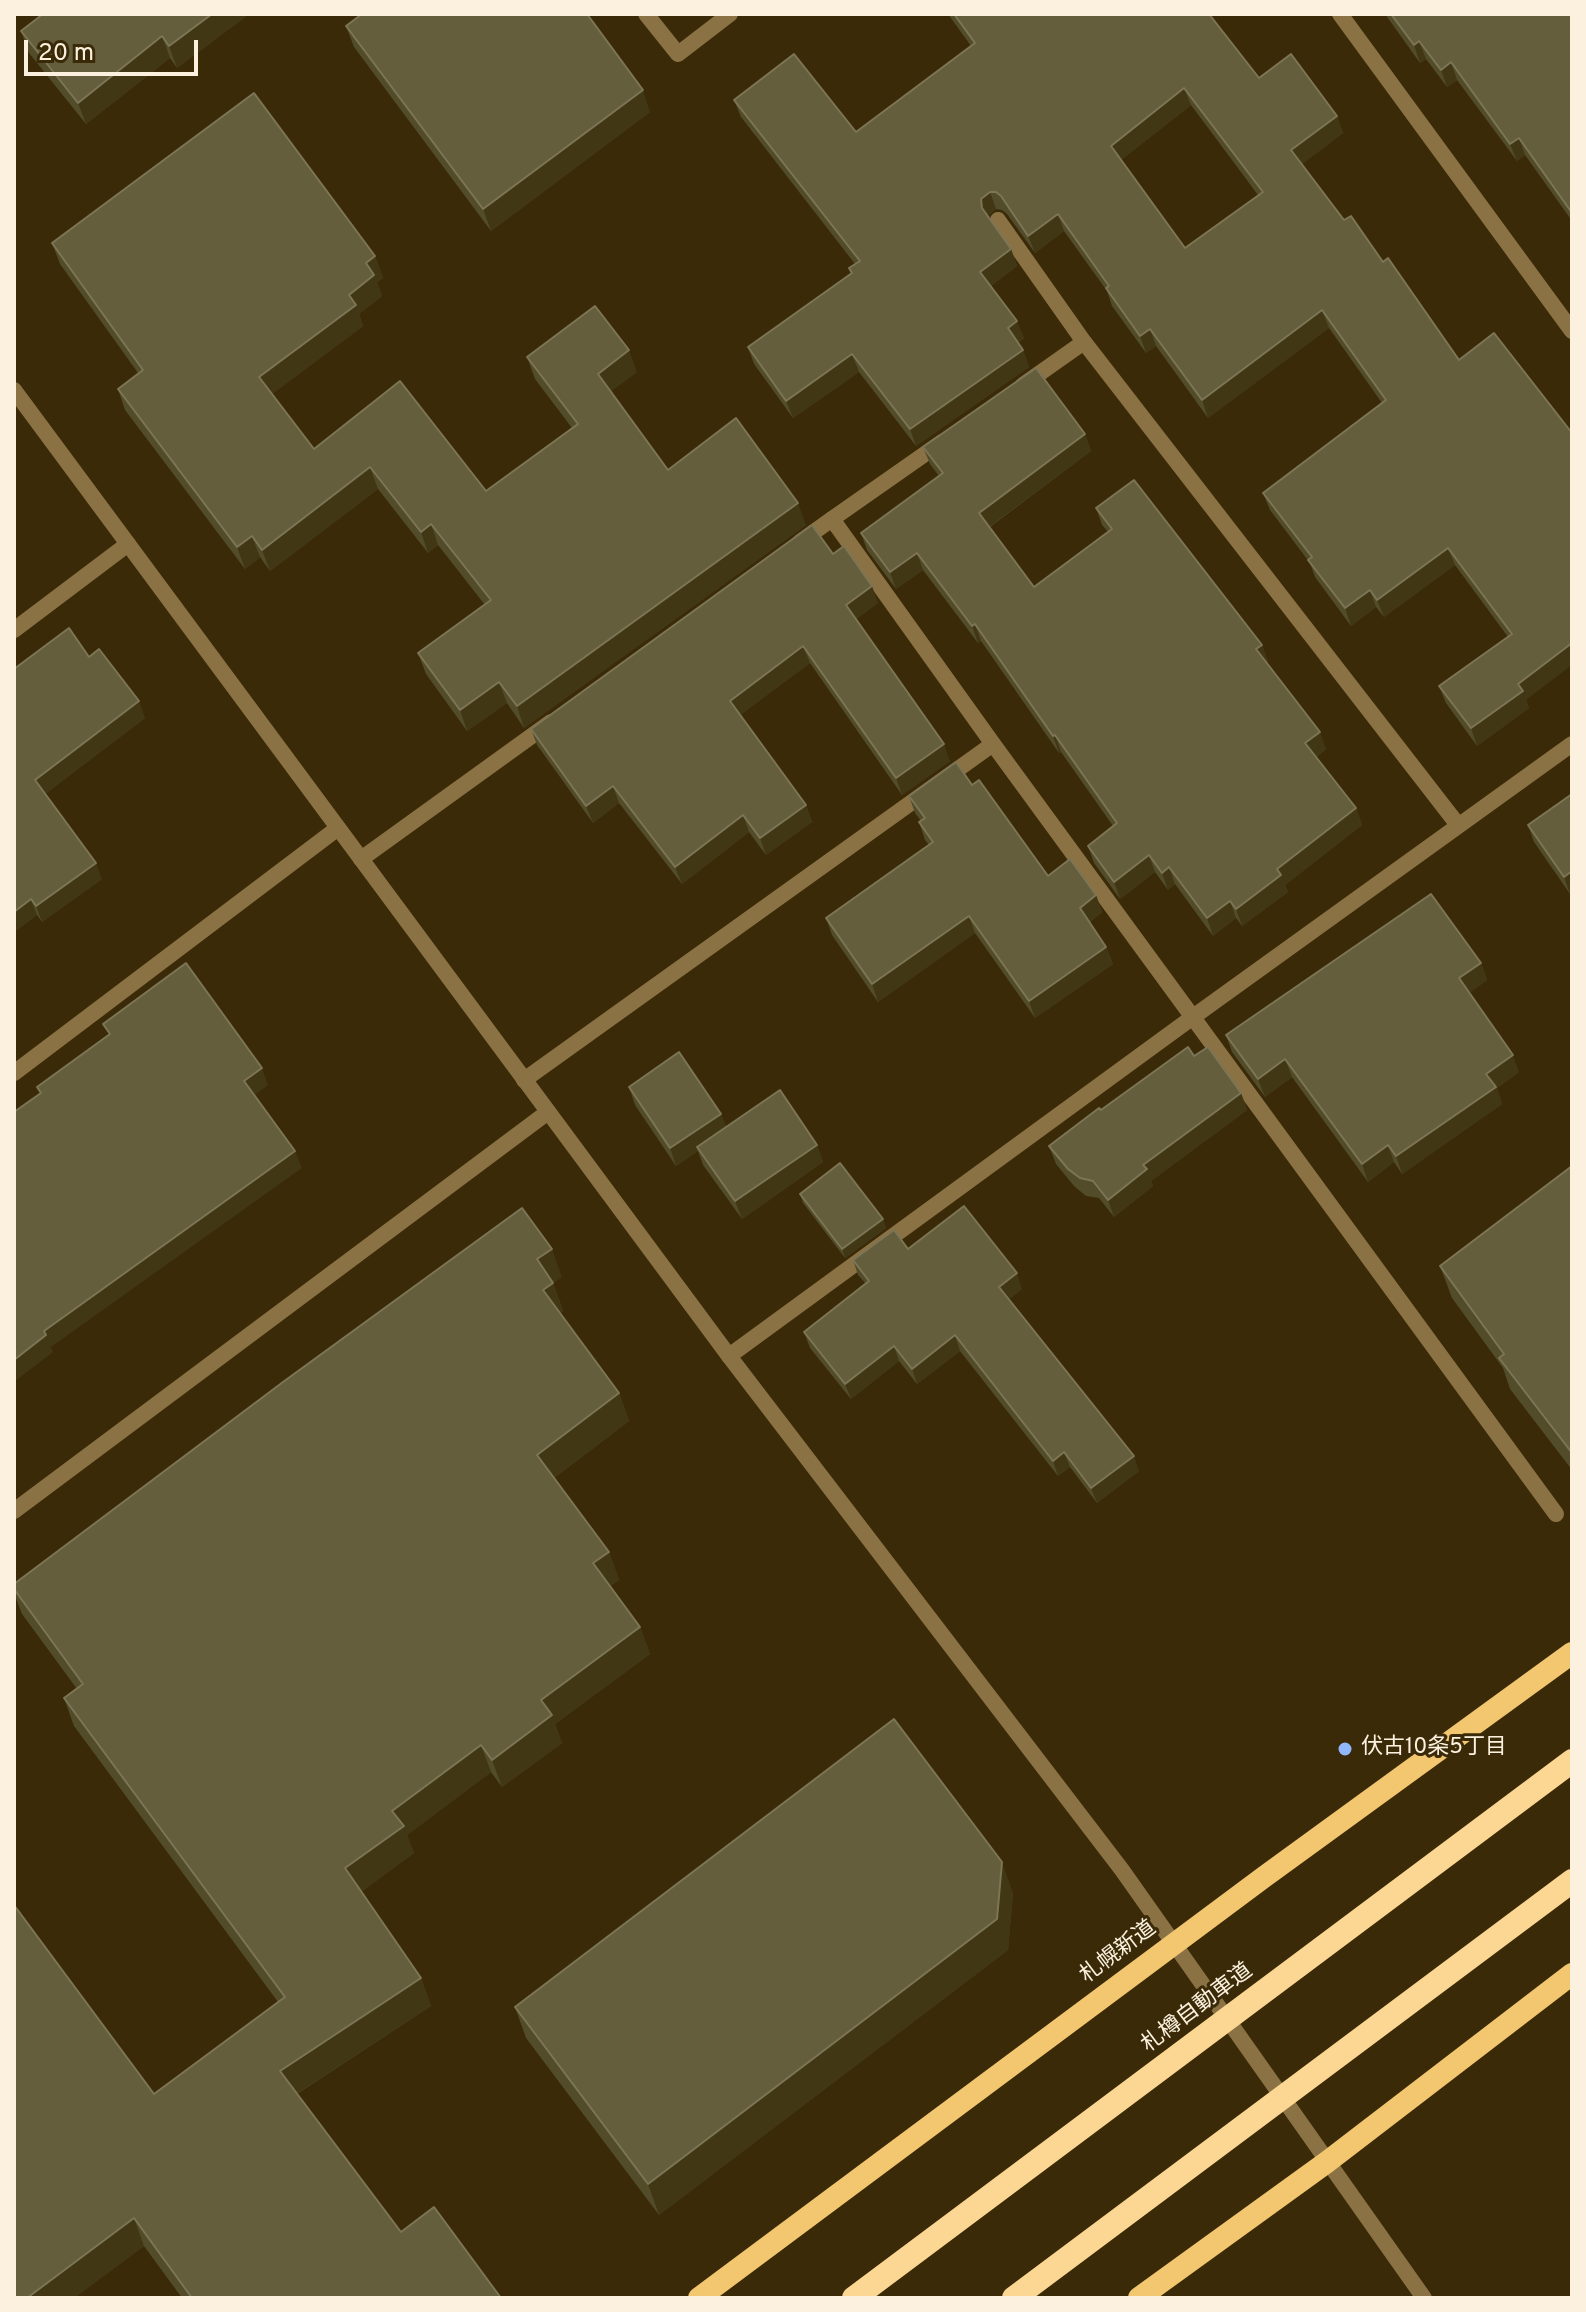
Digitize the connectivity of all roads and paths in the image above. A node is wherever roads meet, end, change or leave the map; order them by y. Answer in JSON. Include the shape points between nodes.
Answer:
{"nodes":[{"id":1,"x":646,"y":14,"type":"edge"},
{"id":2,"x":730,"y":14,"type":"edge"},
{"id":3,"x":1340,"y":14,"type":"edge"},
{"id":4,"x":998,"y":220,"type":"edge"},
{"id":5,"x":1572,"y":331,"type":"edge"},
{"id":6,"x":1084,"y":342,"type":"junction"},
{"id":7,"x":14,"y":390,"type":"edge"},
{"id":8,"x":1009,"y":395,"type":"edge"},
{"id":9,"x":958,"y":431,"type":"edge"},
{"id":10,"x":832,"y":519,"type":"junction"},
{"id":11,"x":128,"y":544,"type":"junction"},
{"id":12,"x":781,"y":556,"type":"edge"},
{"id":13,"x":14,"y":630,"type":"edge"},
{"id":14,"x":564,"y":713,"type":"edge"},
{"id":15,"x":993,"y":744,"type":"junction"},
{"id":16,"x":1572,"y":744,"type":"edge"},
{"id":17,"x":1458,"y":825,"type":"junction"},
{"id":18,"x":338,"y":828,"type":"junction"},
{"id":19,"x":361,"y":859,"type":"junction"},
{"id":20,"x":1193,"y":1017,"type":"junction"},
{"id":21,"x":14,"y":1073,"type":"edge"},
{"id":22,"x":524,"y":1080,"type":"junction"},
{"id":23,"x":548,"y":1112,"type":"junction"},
{"id":24,"x":729,"y":1356,"type":"junction"},
{"id":25,"x":14,"y":1511,"type":"edge"},
{"id":26,"x":1556,"y":1514,"type":"dead end"},
{"id":27,"x":1572,"y":1653,"type":"edge"},
{"id":28,"x":1572,"y":1761,"type":"edge"},
{"id":29,"x":1572,"y":1881,"type":"edge"},
{"id":30,"x":1173,"y":1945,"type":"junction"},
{"id":31,"x":1572,"y":1974,"type":"edge"},
{"id":32,"x":1327,"y":2162,"type":"junction"},
{"id":33,"x":699,"y":2298,"type":"edge"},
{"id":34,"x":854,"y":2298,"type":"edge"},
{"id":35,"x":1014,"y":2298,"type":"edge"},
{"id":36,"x":1139,"y":2298,"type":"edge"},
{"id":37,"x":1424,"y":2298,"type":"edge"}],
"edges":[{"from":1,"to":2,"type":"street","via":[[678,54]]},
{"from":3,"to":5,"type":"street"},
{"from":4,"to":6,"type":"street"},
{"from":6,"to":8,"type":"street"},
{"from":6,"to":17,"type":"street"},
{"from":7,"to":11,"type":"street"},
{"from":9,"to":10,"type":"street"},
{"from":10,"to":12,"type":"street"},
{"from":10,"to":15,"type":"street"},
{"from":11,"to":13,"type":"street"},
{"from":11,"to":18,"type":"street"},
{"from":14,"to":19,"type":"street"},
{"from":15,"to":20,"type":"street"},
{"from":15,"to":22,"type":"street"},
{"from":16,"to":17,"type":"street"},
{"from":17,"to":20,"type":"street"},
{"from":18,"to":19,"type":"street"},
{"from":18,"to":21,"type":"street"},
{"from":19,"to":22,"type":"street"},
{"from":20,"to":24,"type":"street"},
{"from":20,"to":26,"type":"street"},
{"from":22,"to":23,"type":"street"},
{"from":23,"to":24,"type":"street"},
{"from":23,"to":25,"type":"street"},
{"from":24,"to":30,"type":"street","via":[[1122,1870]]},
{"from":27,"to":30,"type":"highway","name":"札幌新道"},
{"from":28,"to":34,"type":"highway","name":"札樽自動車道"},
{"from":29,"to":35,"type":"highway"},
{"from":30,"to":32,"type":"street"},
{"from":30,"to":33,"type":"highway","name":"札幌新道"},
{"from":31,"to":32,"type":"highway"},
{"from":32,"to":36,"type":"highway"},
{"from":32,"to":37,"type":"street"}]}
